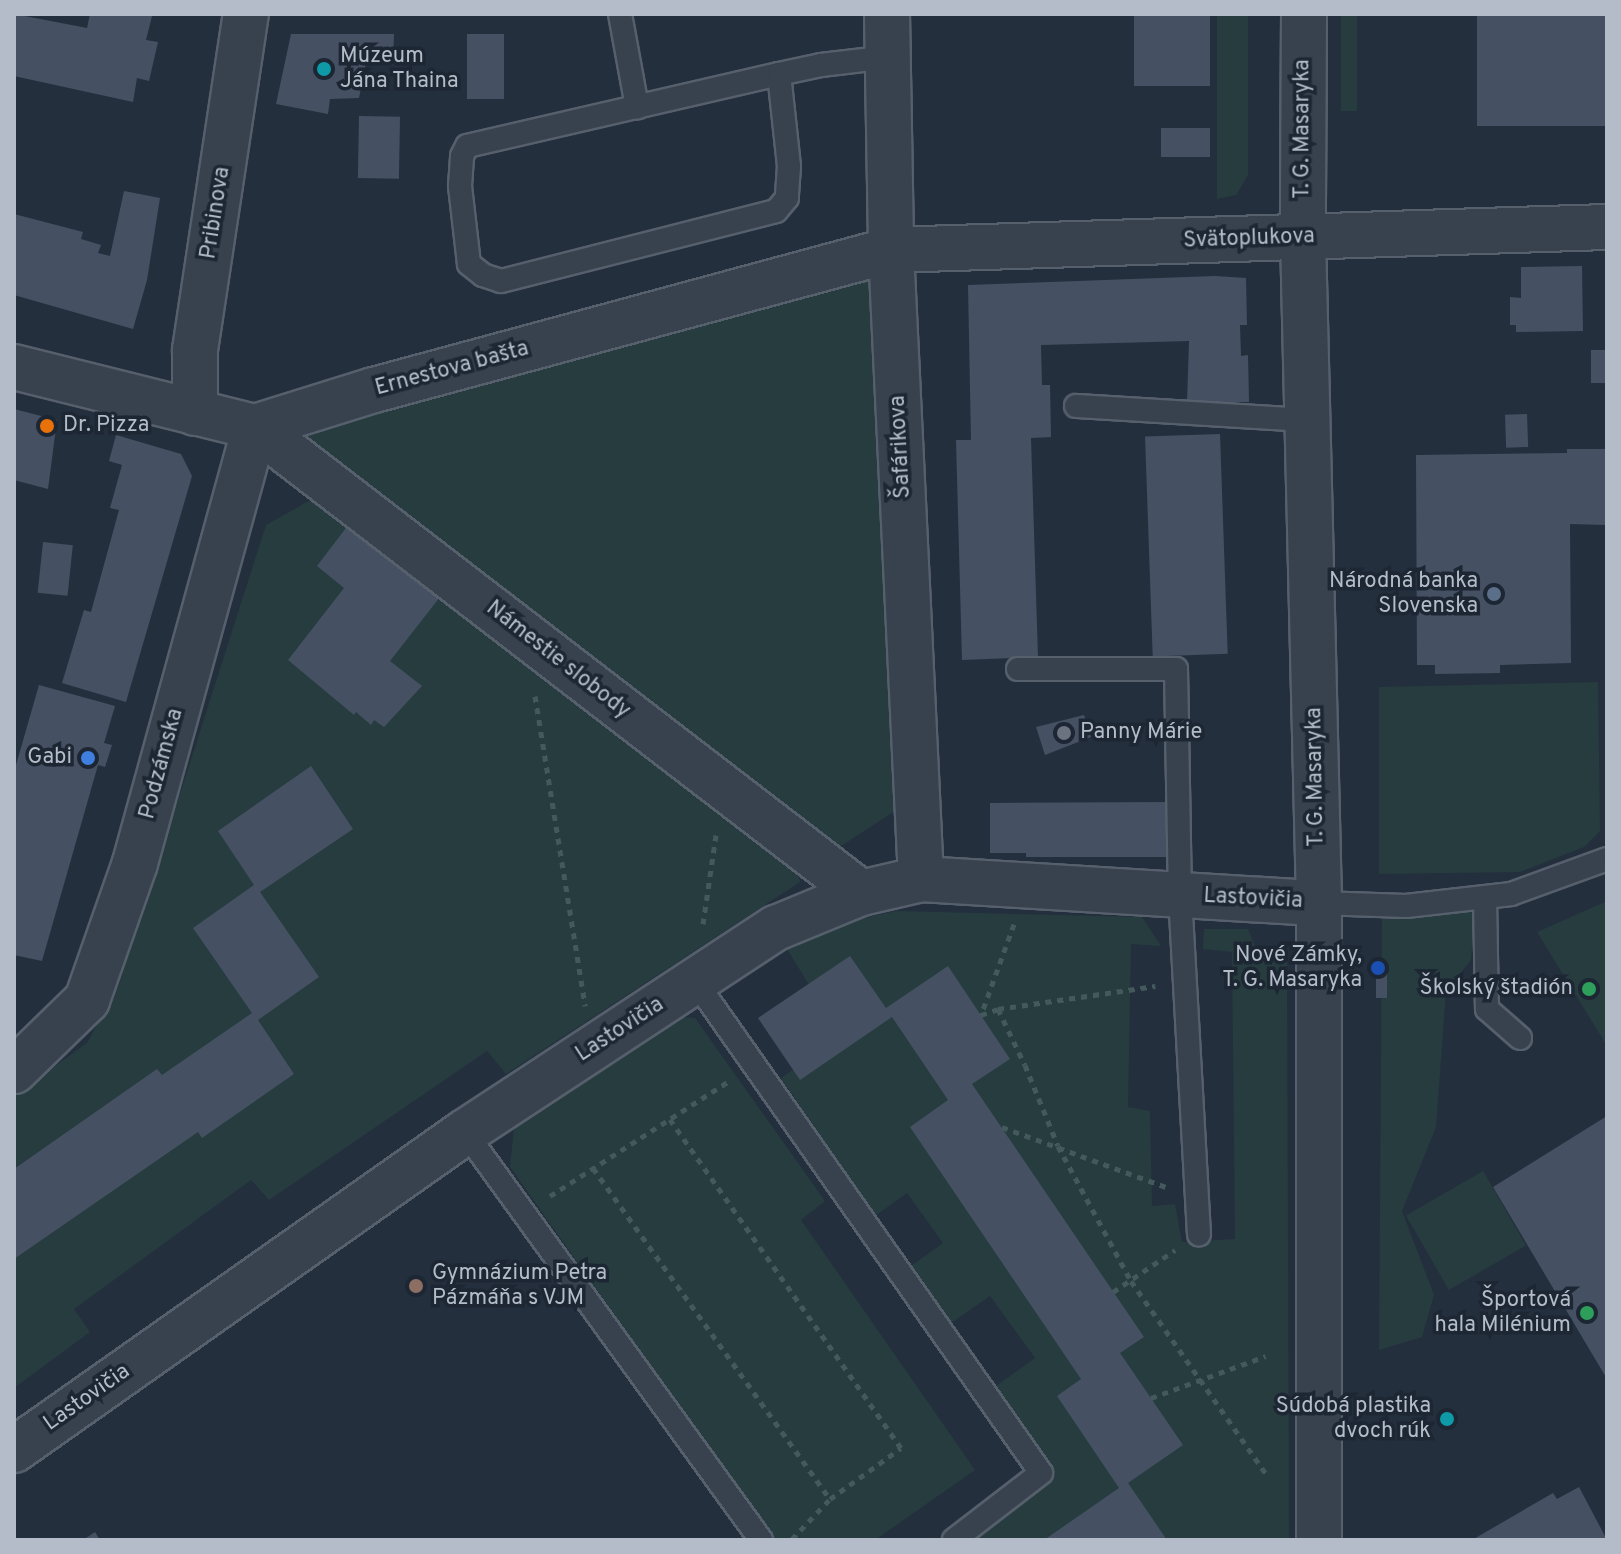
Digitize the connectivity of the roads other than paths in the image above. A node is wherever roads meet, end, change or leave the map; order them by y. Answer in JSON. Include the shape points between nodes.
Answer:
{"nodes":[{"id":1,"x":246,"y":14,"type":"edge"},
{"id":2,"x":620,"y":14,"type":"edge"},
{"id":3,"x":887,"y":14,"type":"edge"},
{"id":4,"x":1304,"y":14,"type":"edge"},
{"id":5,"x":888,"y":57,"type":"junction"},
{"id":6,"x":779,"y":74,"type":"junction"},
{"id":7,"x":637,"y":107,"type":"junction"},
{"id":8,"x":1607,"y":227,"type":"edge"},
{"id":9,"x":1303,"y":237,"type":"junction"},
{"id":10,"x":891,"y":250,"type":"junction"},
{"id":11,"x":14,"y":367,"type":"edge"},
{"id":12,"x":1076,"y":406,"type":"dead end"},
{"id":13,"x":195,"y":413,"type":"junction"},
{"id":14,"x":1307,"y":420,"type":"junction"},
{"id":15,"x":255,"y":427,"type":"junction"},
{"id":16,"x":1018,"y":669,"type":"dead end"},
{"id":17,"x":1607,"y":859,"type":"edge"},
{"id":18,"x":921,"y":879,"type":"junction"},
{"id":19,"x":861,"y":893,"type":"junction"},
{"id":20,"x":1180,"y":895,"type":"junction"},
{"id":21,"x":1485,"y":897,"type":"junction"},
{"id":22,"x":1319,"y":903,"type":"junction"},
{"id":23,"x":695,"y":981,"type":"junction"},
{"id":24,"x":1520,"y":1038,"type":"dead end"},
{"id":25,"x":14,"y":1071,"type":"edge"},
{"id":26,"x":465,"y":1132,"type":"junction"},
{"id":27,"x":1199,"y":1234,"type":"road end"},
{"id":28,"x":14,"y":1450,"type":"edge"},
{"id":29,"x":761,"y":1540,"type":"edge"},
{"id":30,"x":954,"y":1540,"type":"edge"},
{"id":31,"x":1319,"y":1540,"type":"edge"}],
"edges":[{"from":1,"to":13,"type":"street","name":"Pribinova","via":[[195,350]]},
{"from":2,"to":7,"type":"lane"},
{"from":3,"to":5,"type":"street","name":"Šafárikova"},
{"from":4,"to":9,"type":"street","name":"T. G. Masaryka"},
{"from":5,"to":6,"type":"lane"},
{"from":5,"to":10,"type":"street","name":"Šafárikova"},
{"from":6,"to":7,"type":"lane"},
{"from":6,"to":7,"type":"lane","via":[[789,166],[787,198],[776,211],[501,281],[469,264],[460,186],[467,146]]},
{"from":8,"to":9,"type":"street","name":"Svätoplukova"},
{"from":9,"to":10,"type":"street","name":"Svätoplukova"},
{"from":9,"to":14,"type":"street","name":"T. G. Masaryka"},
{"from":10,"to":15,"type":"street","name":"Ernestova bašta"},
{"from":10,"to":18,"type":"street","name":"Šafárikova"},
{"from":11,"to":13,"type":"street"},
{"from":12,"to":14,"type":"lane"},
{"from":13,"to":15,"type":"street"},
{"from":14,"to":22,"type":"street","name":"T. G. Masaryka"},
{"from":15,"to":19,"type":"street","name":"Námestie slobody"},
{"from":15,"to":25,"type":"street","name":"Podzámska","via":[[135,863],[87,1000]]},
{"from":16,"to":20,"type":"lane","via":[[1176,669]]},
{"from":17,"to":21,"type":"lane","via":[[1511,894]]},
{"from":18,"to":19,"type":"street","name":"Lastovičia"},
{"from":18,"to":20,"type":"street","name":"Lastovičia"},
{"from":19,"to":23,"type":"street","name":"Lastovičia","via":[[776,928]]},
{"from":20,"to":22,"type":"street","name":"Lastovičia"},
{"from":20,"to":27,"type":"lane"},
{"from":21,"to":22,"type":"lane","via":[[1406,906]]},
{"from":21,"to":24,"type":"lane","via":[[1487,1009]]},
{"from":22,"to":31,"type":"street","name":"T. G. Masaryka"},
{"from":23,"to":26,"type":"street","name":"Lastovičia"},
{"from":23,"to":30,"type":"lane","via":[[1041,1473]]},
{"from":26,"to":28,"type":"street","name":"Lastovičia"},
{"from":26,"to":29,"type":"lane"}]}
